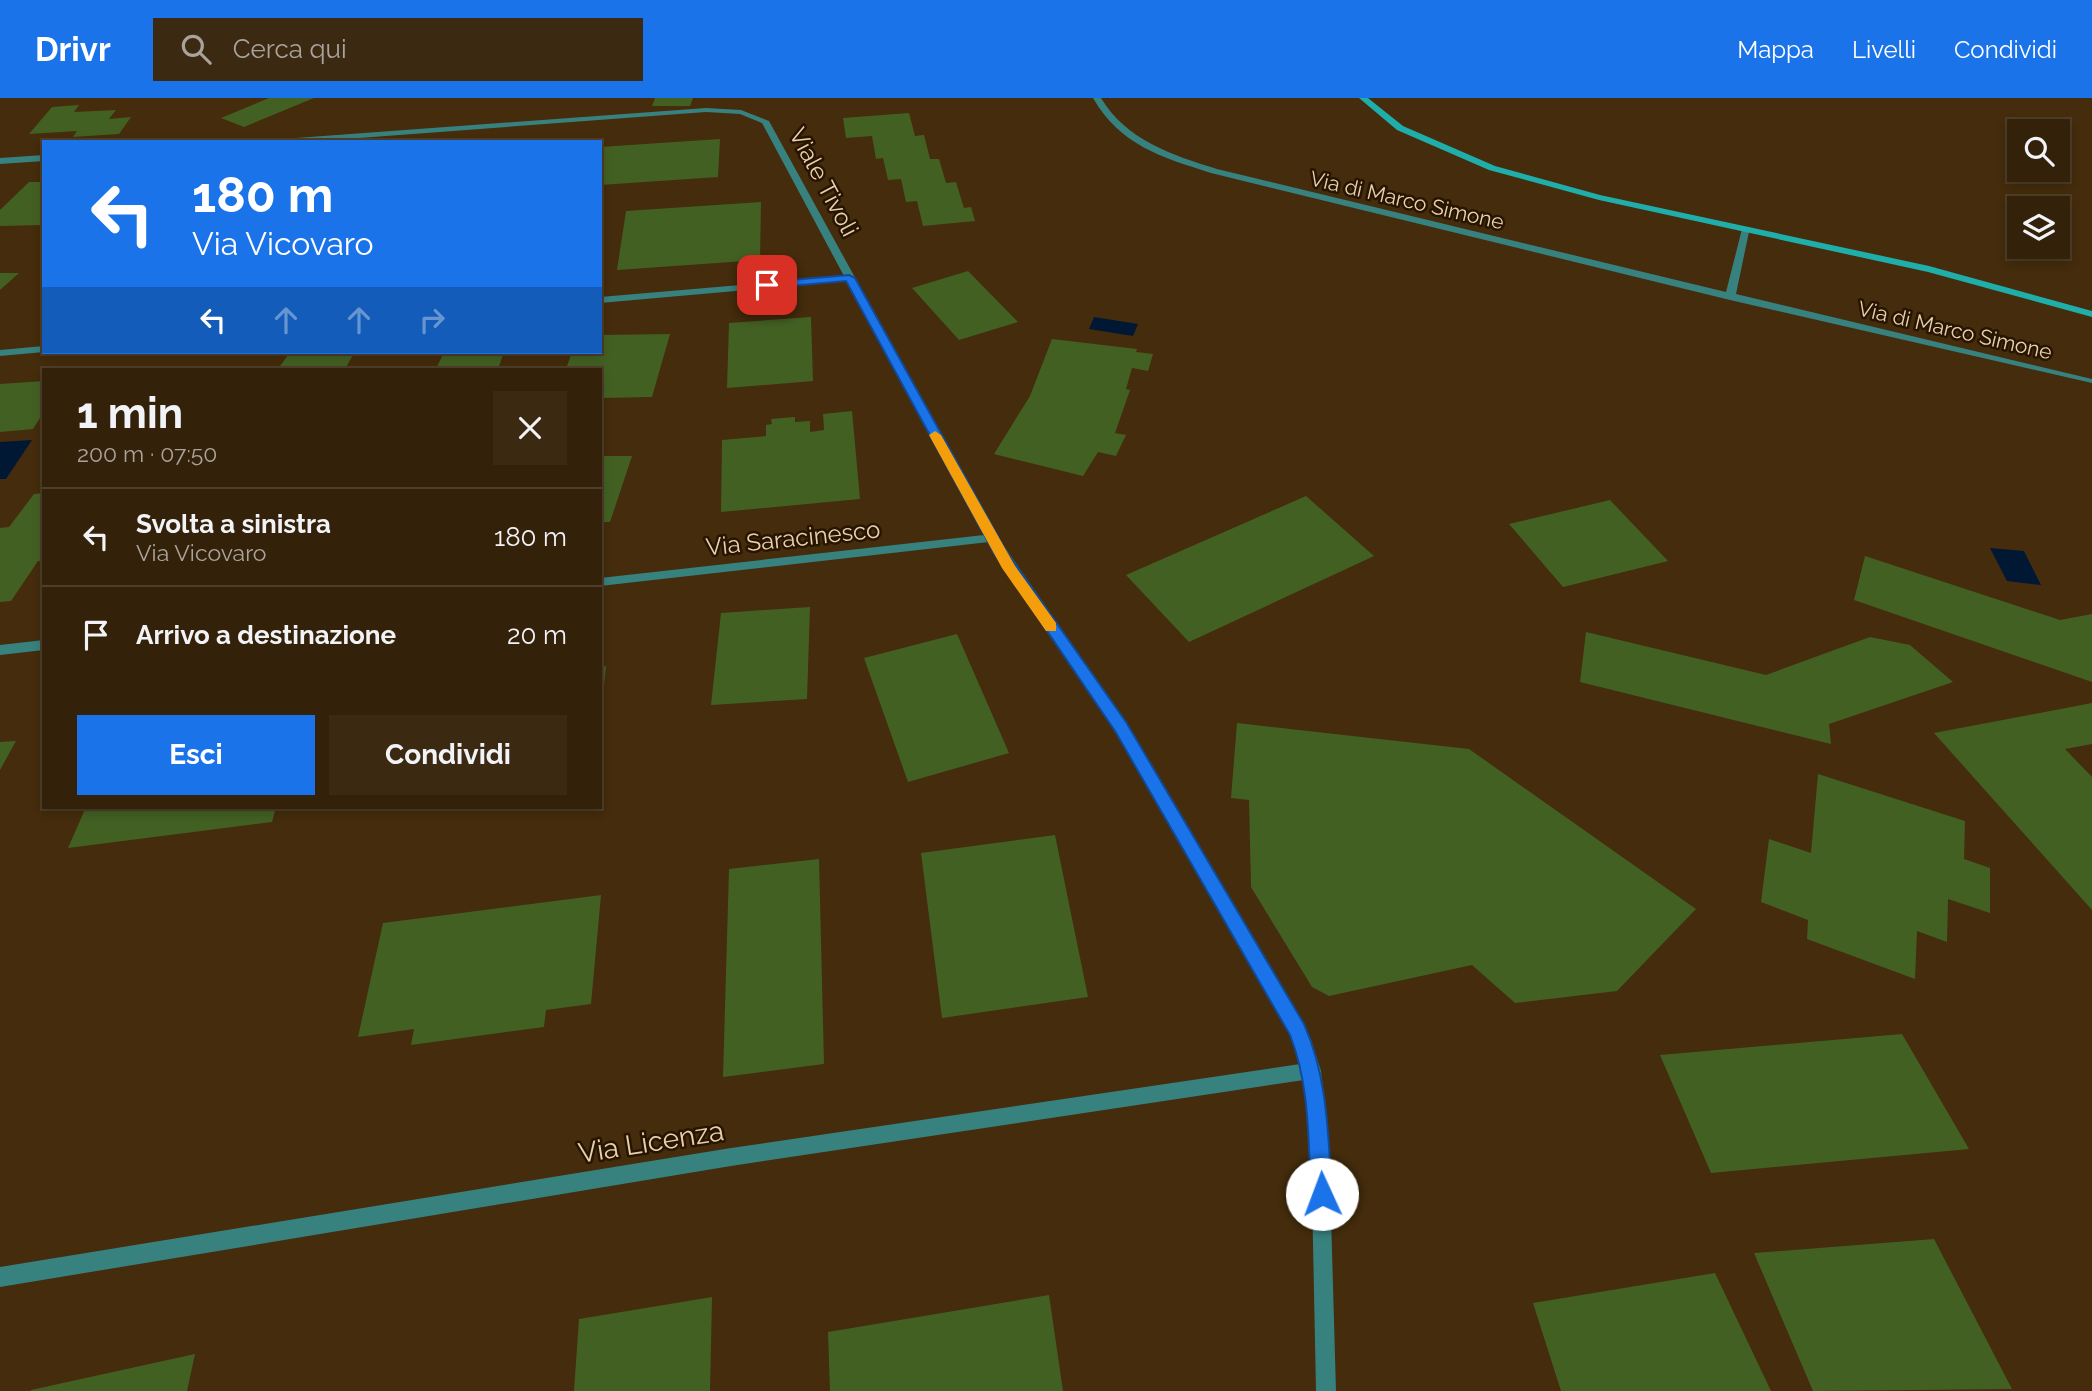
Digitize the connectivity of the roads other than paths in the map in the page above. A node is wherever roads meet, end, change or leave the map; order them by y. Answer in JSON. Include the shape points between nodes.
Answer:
{"nodes":[{"id":1,"x":1097,"y":98,"type":"edge"},
{"id":2,"x":1363,"y":98,"type":"edge"},
{"id":3,"x":299,"y":140,"type":"edge"},
{"id":4,"x":42,"y":158,"type":"edge"},
{"id":5,"x":0,"y":161,"type":"edge"},
{"id":6,"x":1747,"y":229,"type":"junction"},
{"id":7,"x":849,"y":278,"type":"junction"},
{"id":8,"x":1730,"y":298,"type":"junction"},
{"id":9,"x":602,"y":300,"type":"edge"},
{"id":10,"x":2092,"y":314,"type":"edge"},
{"id":11,"x":42,"y":349,"type":"edge"},
{"id":12,"x":0,"y":353,"type":"edge"},
{"id":13,"x":2089,"y":381,"type":"dead end"},
{"id":14,"x":992,"y":538,"type":"junction"},
{"id":15,"x":602,"y":582,"type":"edge"},
{"id":16,"x":42,"y":645,"type":"edge"},
{"id":17,"x":0,"y":650,"type":"edge"},
{"id":18,"x":1312,"y":1071,"type":"junction"},
{"id":19,"x":0,"y":1278,"type":"edge"},
{"id":20,"x":1326,"y":1391,"type":"edge"}],
"edges":[{"from":1,"to":8,"type":"street","name":"Via di Marco Simone","via":[[1109,119],[1135,139],[1221,173]]},
{"from":2,"to":6,"type":"street","name":"Via di Marco Simone","via":[[1400,128],[1492,169]]},
{"from":3,"to":7,"type":"street","name":"Viale Tivoli","via":[[730,111],[750,114],[765,121]]},
{"from":4,"to":5,"type":"street"},
{"from":6,"to":8,"type":"street"},
{"from":6,"to":10,"type":"street","name":"Via di Marco Simone","via":[[1929,269]]},
{"from":7,"to":9,"type":"street"},
{"from":7,"to":14,"type":"street","name":"Viale Tivoli"},
{"from":8,"to":13,"type":"street","name":"Via di Marco Simone"},
{"from":11,"to":12,"type":"street"},
{"from":14,"to":15,"type":"street","name":"Via Saracinesco"},
{"from":14,"to":18,"type":"street","name":"Viale Tivoli","via":[[1121,726],[1293,1023]]},
{"from":16,"to":17,"type":"street"},
{"from":18,"to":19,"type":"street","name":"Via Licenza","via":[[731,1157]]},
{"from":18,"to":20,"type":"street","name":"Viale Tivoli","via":[[1321,1145]]}]}
